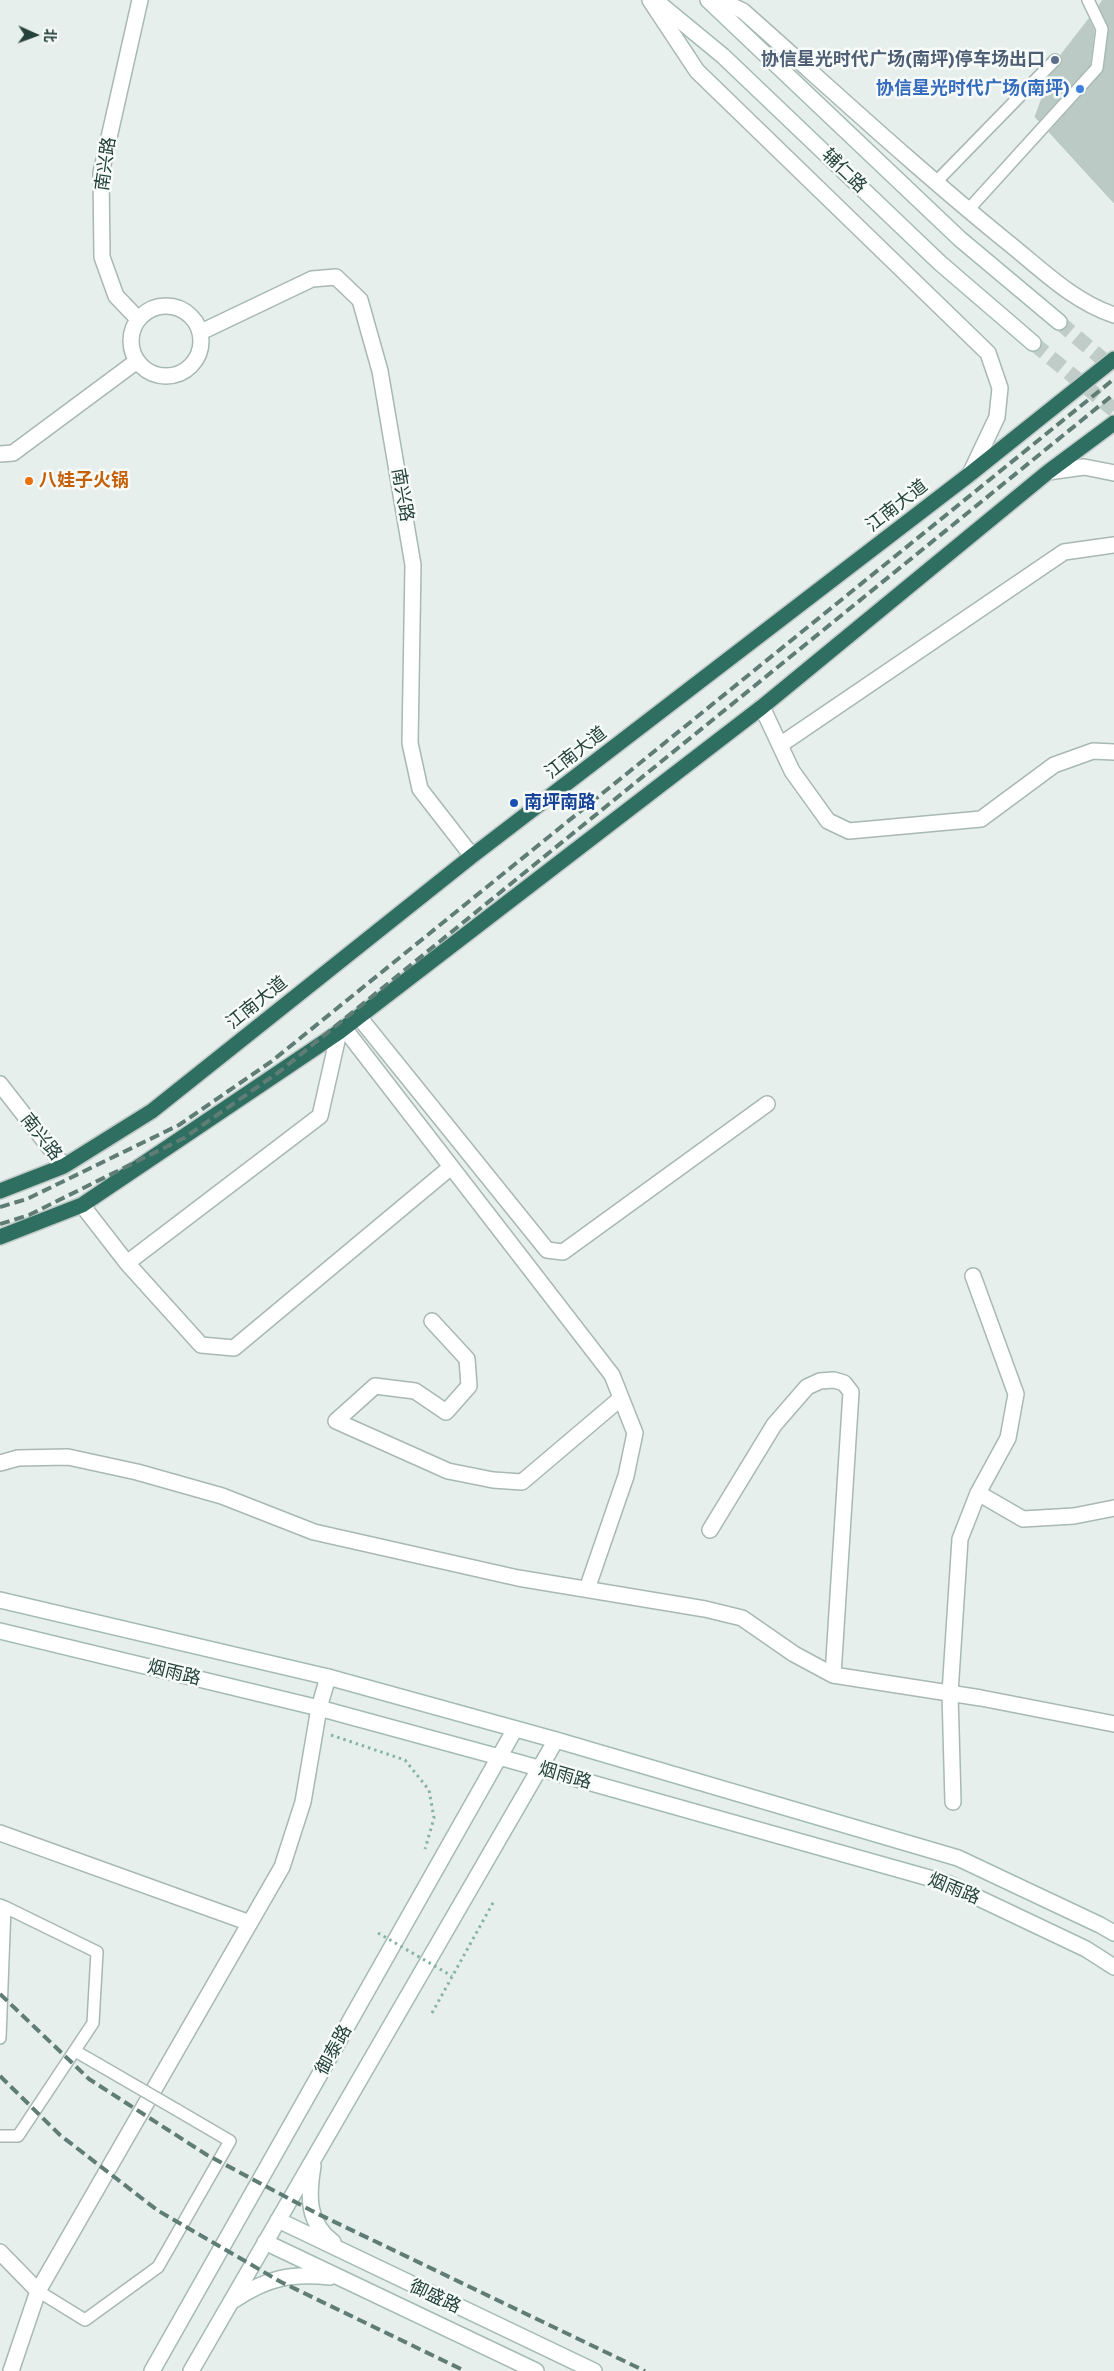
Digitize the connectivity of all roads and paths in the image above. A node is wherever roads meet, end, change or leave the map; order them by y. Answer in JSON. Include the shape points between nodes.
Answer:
{"nodes":[{"id":1,"x":140,"y":0,"type":"edge"},
{"id":2,"x":650,"y":0,"type":"edge"},
{"id":3,"x":655,"y":0,"type":"edge"},
{"id":4,"x":708,"y":0,"type":"edge"},
{"id":5,"x":720,"y":0,"type":"edge"},
{"id":6,"x":1088,"y":0,"type":"edge"},
{"id":7,"x":1055,"y":60,"type":"dead end"},
{"id":8,"x":936,"y":182,"type":"junction"},
{"id":9,"x":968,"y":210,"type":"junction"},
{"id":10,"x":1114,"y":316,"type":"edge"},
{"id":11,"x":138,"y":319,"type":"junction"},
{"id":12,"x":1059,"y":322,"type":"tunnel mouth"},
{"id":13,"x":201,"y":332,"type":"junction"},
{"id":14,"x":1033,"y":343,"type":"tunnel mouth"},
{"id":15,"x":1114,"y":359,"type":"edge"},
{"id":16,"x":138,"y":361,"type":"junction"},
{"id":17,"x":1114,"y":423,"type":"edge"},
{"id":18,"x":0,"y":454,"type":"edge"},
{"id":19,"x":1048,"y":472,"type":"junction"},
{"id":20,"x":1114,"y":473,"type":"edge"},
{"id":21,"x":970,"y":474,"type":"junction"},
{"id":22,"x":1114,"y":545,"type":"edge"},
{"id":23,"x":762,"y":706,"type":"junction"},
{"id":24,"x":780,"y":746,"type":"junction"},
{"id":25,"x":1114,"y":752,"type":"edge"},
{"id":26,"x":472,"y":856,"type":"junction"},
{"id":27,"x":359,"y":1017,"type":"junction"},
{"id":28,"x":342,"y":1030,"type":"junction"},
{"id":29,"x":0,"y":1084,"type":"edge"},
{"id":30,"x":767,"y":1104,"type":"dead end"},
{"id":31,"x":64,"y":1166,"type":"junction"},
{"id":32,"x":451,"y":1167,"type":"junction"},
{"id":33,"x":0,"y":1191,"type":"edge"},
{"id":34,"x":82,"y":1205,"type":"junction"},
{"id":35,"x":0,"y":1238,"type":"edge"},
{"id":36,"x":127,"y":1262,"type":"junction"},
{"id":37,"x":973,"y":1276,"type":"dead end"},
{"id":38,"x":432,"y":1321,"type":"dead end"},
{"id":39,"x":621,"y":1398,"type":"junction"},
{"id":40,"x":0,"y":1463,"type":"edge"},
{"id":41,"x":978,"y":1493,"type":"junction"},
{"id":42,"x":1114,"y":1508,"type":"edge"},
{"id":43,"x":710,"y":1530,"type":"dead end"},
{"id":44,"x":587,"y":1589,"type":"junction"},
{"id":45,"x":0,"y":1600,"type":"edge"},
{"id":46,"x":0,"y":1631,"type":"edge"},
{"id":47,"x":832,"y":1675,"type":"junction"},
{"id":48,"x":328,"y":1677,"type":"junction"},
{"id":49,"x":950,"y":1694,"type":"junction"},
{"id":50,"x":320,"y":1708,"type":"junction"},
{"id":51,"x":1114,"y":1724,"type":"edge"},
{"id":52,"x":515,"y":1728,"type":"junction"},
{"id":53,"x":316,"y":1729,"type":"junction"},
{"id":54,"x":556,"y":1740,"type":"junction"},
{"id":55,"x":499,"y":1756,"type":"junction"},
{"id":56,"x":539,"y":1769,"type":"junction"},
{"id":57,"x":952,"y":1802,"type":"dead end"},
{"id":58,"x":0,"y":1833,"type":"edge"},
{"id":59,"x":423,"y":1852,"type":"dead end"},
{"id":60,"x":494,"y":1901,"type":"dead end"},
{"id":61,"x":2,"y":1906,"type":"edge"},
{"id":62,"x":250,"y":1923,"type":"junction"},
{"id":63,"x":378,"y":1933,"type":"dead end"},
{"id":64,"x":1114,"y":1933,"type":"edge"},
{"id":65,"x":1114,"y":1967,"type":"edge"},
{"id":66,"x":452,"y":1976,"type":"junction"},
{"id":67,"x":432,"y":2013,"type":"dead end"},
{"id":68,"x":0,"y":2038,"type":"edge"},
{"id":69,"x":75,"y":2050,"type":"junction"},
{"id":70,"x":0,"y":2136,"type":"edge"},
{"id":71,"x":315,"y":2156,"type":"junction"},
{"id":72,"x":278,"y":2220,"type":"junction"},
{"id":73,"x":266,"y":2242,"type":"junction"},
{"id":74,"x":0,"y":2252,"type":"edge"},
{"id":75,"x":354,"y":2258,"type":"junction"},
{"id":76,"x":341,"y":2278,"type":"junction"},
{"id":77,"x":38,"y":2291,"type":"junction"},
{"id":78,"x":230,"y":2303,"type":"junction"},
{"id":79,"x":11,"y":2371,"type":"edge"},
{"id":80,"x":152,"y":2371,"type":"edge"},
{"id":81,"x":191,"y":2371,"type":"edge"},
{"id":82,"x":536,"y":2371,"type":"edge"},
{"id":83,"x":594,"y":2371,"type":"edge"}],
"edges":[{"from":1,"to":11,"type":"street","name":"南兴路","via":[[101,173],[102,257],[116,296]]},
{"from":2,"to":21,"type":"street","via":[[697,71],[988,353],[1000,388],[998,417]]},
{"from":3,"to":14,"type":"street","name":"辅仁路","via":[[723,56],[940,263]]},
{"from":4,"to":12,"type":"street","name":"辅仁路","via":[[960,239]]},
{"from":5,"to":8,"type":"street","via":[[744,11]]},
{"from":6,"to":9,"type":"lane","via":[[1102,29],[1097,68]]},
{"from":7,"to":8,"type":"lane"},
{"from":8,"to":9,"type":"street"},
{"from":9,"to":10,"type":"street","via":[[1069,292],[1093,308]]},
{"from":11,"to":13,"type":"street","via":[[152,309],[168,305],[189,313]]},
{"from":11,"to":16,"type":"street","via":[[131,340],[132,351]]},
{"from":13,"to":16,"type":"street","via":[[202,343],[194,363],[176,375],[155,374]]},
{"from":13,"to":26,"type":"street","name":"南兴路","via":[[312,279],[336,277],[360,300],[380,371],[414,565],[410,743],[420,789]]},
{"from":15,"to":21,"type":"highway","name":"江南大道"},
{"from":16,"to":18,"type":"street","via":[[13,453]]},
{"from":17,"to":19,"type":"highway"},
{"from":19,"to":20,"type":"street","via":[[1084,467]]},
{"from":19,"to":23,"type":"highway"},
{"from":21,"to":26,"type":"highway","name":"江南大道"},
{"from":22,"to":24,"type":"street","via":[[1064,552]]},
{"from":23,"to":24,"type":"street"},
{"from":23,"to":27,"type":"highway"},
{"from":24,"to":25,"type":"street","via":[[792,771],[828,821],[849,831],[981,819],[1054,766],[1092,751]]},
{"from":26,"to":31,"type":"highway","name":"江南大道","via":[[152,1111]]},
{"from":27,"to":28,"type":"highway"},
{"from":27,"to":30,"type":"street","via":[[547,1250],[564,1252]]},
{"from":28,"to":32,"type":"street"},
{"from":28,"to":34,"type":"highway"},
{"from":28,"to":36,"type":"street","via":[[320,1116]]},
{"from":29,"to":31,"type":"street","name":"南兴路"},
{"from":31,"to":33,"type":"highway","name":"江南大道"},
{"from":32,"to":36,"type":"street","via":[[234,1348],[201,1345]]},
{"from":32,"to":39,"type":"street","via":[[612,1375]]},
{"from":34,"to":35,"type":"highway"},
{"from":34,"to":36,"type":"street"},
{"from":37,"to":41,"type":"street","via":[[1016,1394],[1008,1438]]},
{"from":38,"to":39,"type":"street","via":[[467,1359],[469,1386],[446,1412],[415,1391],[375,1386],[336,1421],[448,1471],[522,1482]]},
{"from":39,"to":44,"type":"street","via":[[635,1433],[626,1476]]},
{"from":40,"to":44,"type":"street","via":[[18,1458],[68,1457],[222,1496],[314,1532],[518,1578]]},
{"from":41,"to":42,"type":"street","via":[[1023,1518],[1074,1516]]},
{"from":41,"to":49,"type":"street","via":[[960,1539]]},
{"from":43,"to":47,"type":"street","via":[[774,1425],[807,1387],[820,1381],[844,1383],[851,1392]]},
{"from":44,"to":47,"type":"street","via":[[742,1618],[794,1654]]},
{"from":45,"to":48,"type":"street","name":"烟雨路"},
{"from":46,"to":50,"type":"street","name":"烟雨路"},
{"from":47,"to":49,"type":"street"},
{"from":48,"to":50,"type":"street"},
{"from":48,"to":52,"type":"street","name":"烟雨路"},
{"from":49,"to":51,"type":"street"},
{"from":49,"to":57,"type":"street"},
{"from":50,"to":53,"type":"street"},
{"from":50,"to":55,"type":"street","name":"烟雨路"},
{"from":52,"to":54,"type":"street","name":"烟雨路"},
{"from":52,"to":55,"type":"street","name":"御泰路"},
{"from":53,"to":59,"type":"path","via":[[405,1760],[429,1790],[434,1818]]},
{"from":53,"to":62,"type":"street","via":[[303,1802],[282,1867]]},
{"from":54,"to":56,"type":"street","name":"御泰路"},
{"from":54,"to":64,"type":"street","name":"烟雨路","via":[[958,1858]]},
{"from":55,"to":56,"type":"street","name":"烟雨路"},
{"from":55,"to":80,"type":"street","name":"御泰路"},
{"from":56,"to":65,"type":"street","name":"烟雨路","via":[[947,1883],[1086,1949]]},
{"from":56,"to":71,"type":"street","name":"御泰路"},
{"from":58,"to":62,"type":"street"},
{"from":60,"to":66,"type":"path"},
{"from":61,"to":68,"type":"lane"},
{"from":61,"to":69,"type":"lane","via":[[97,1952],[93,2023]]},
{"from":62,"to":77,"type":"street"},
{"from":63,"to":66,"type":"path","bridge":true},
{"from":66,"to":67,"type":"path"},
{"from":69,"to":70,"type":"lane","via":[[18,2136]]},
{"from":69,"to":77,"type":"lane","bridge":true,"via":[[230,2141],[158,2268],[85,2320]]},
{"from":71,"to":72,"type":"street","name":"御泰路"},
{"from":71,"to":75,"type":"street","via":[[310,2184],[312,2215],[323,2235]]},
{"from":72,"to":73,"type":"street","name":"御泰路"},
{"from":72,"to":75,"type":"street","name":"御盛路"},
{"from":73,"to":76,"type":"street","name":"御盛路"},
{"from":73,"to":78,"type":"street","name":"御泰路"},
{"from":74,"to":77,"type":"street"},
{"from":75,"to":83,"type":"street","name":"御盛路"},
{"from":76,"to":78,"type":"street","via":[[290,2275],[268,2281]]},
{"from":76,"to":82,"type":"street","name":"御盛路"},
{"from":77,"to":79,"type":"street"},
{"from":78,"to":81,"type":"street","name":"御泰路"}]}
